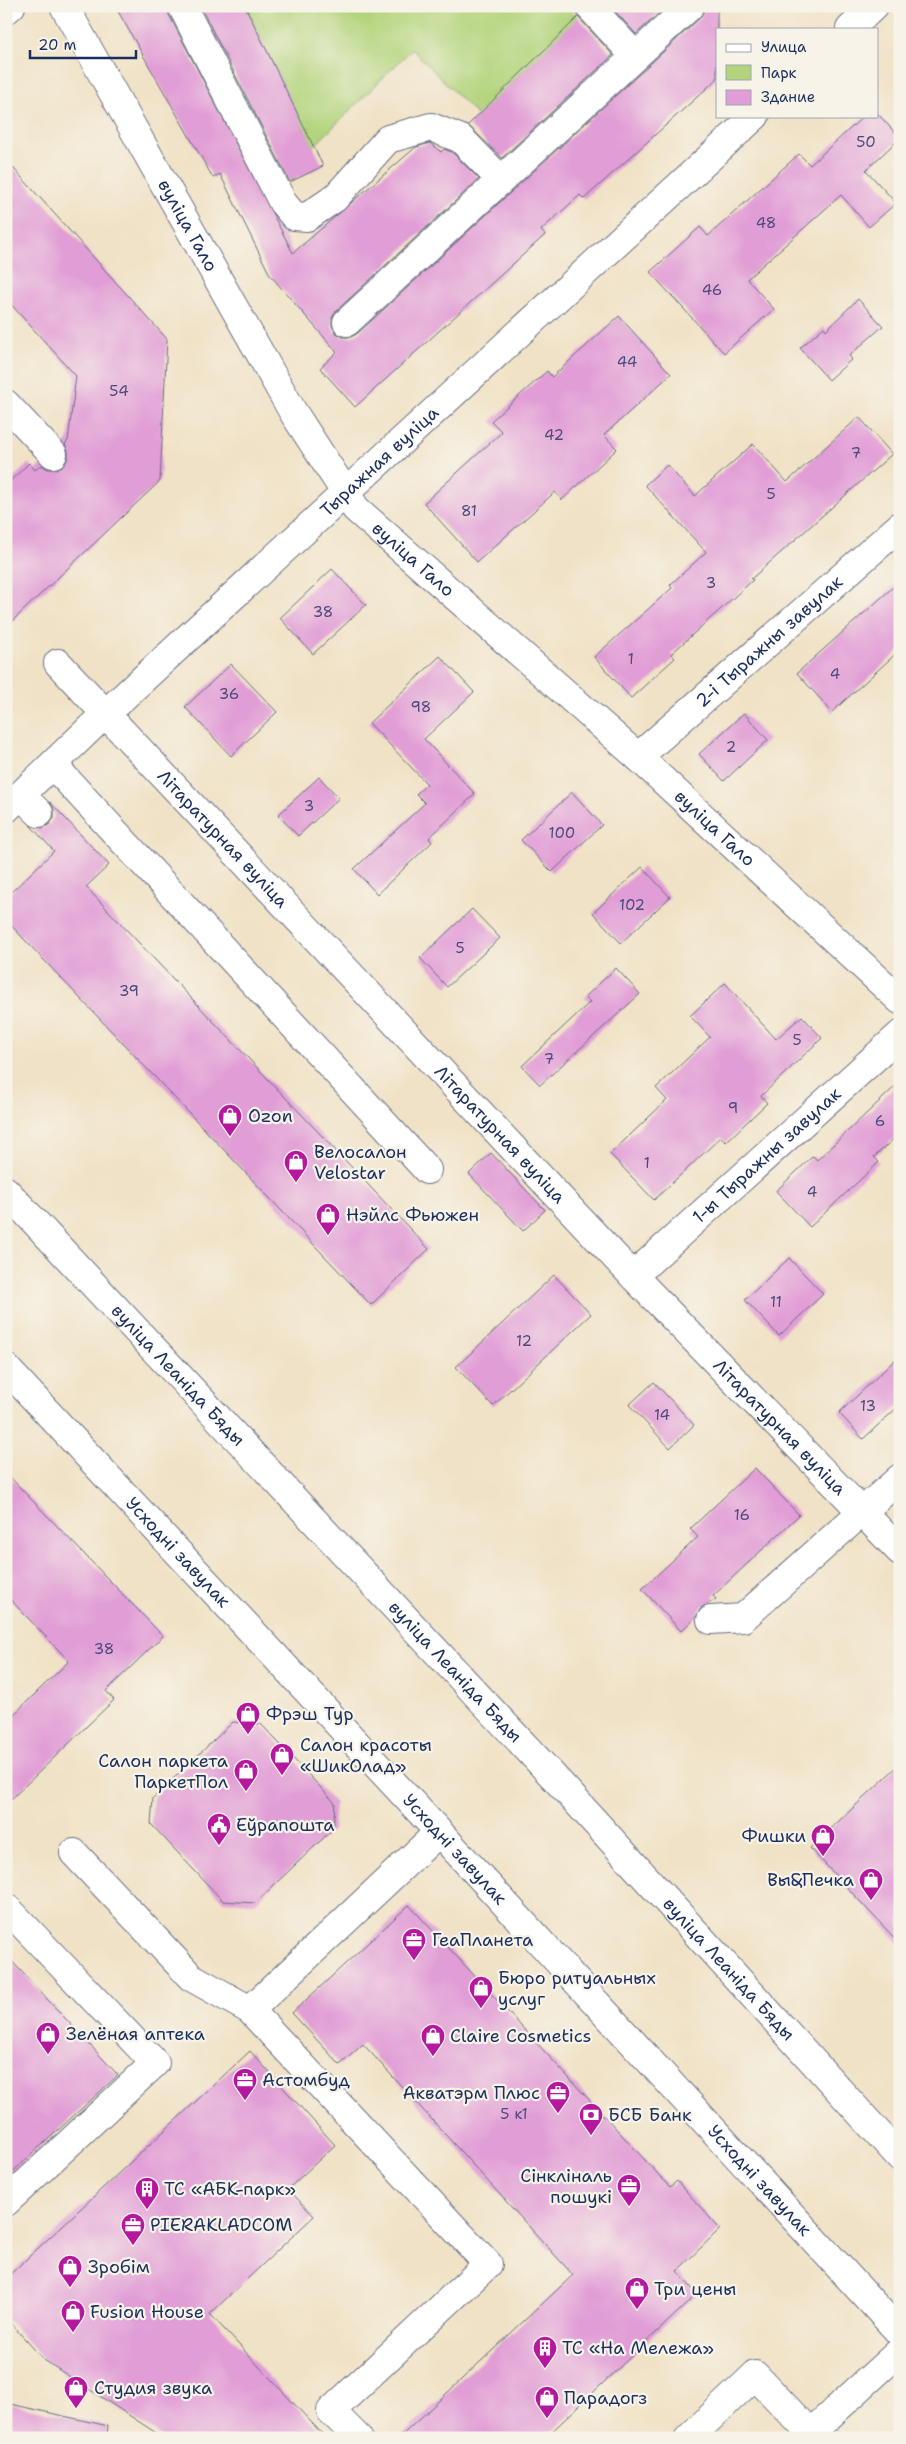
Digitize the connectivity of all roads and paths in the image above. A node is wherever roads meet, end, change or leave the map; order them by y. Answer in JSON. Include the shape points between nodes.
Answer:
{"nodes":[{"id":1,"x":11,"y":6,"type":"edge"},
{"id":2,"x":64,"y":6,"type":"edge"},
{"id":3,"x":182,"y":6,"type":"edge"},
{"id":4,"x":589,"y":6,"type":"edge"},
{"id":5,"x":690,"y":6,"type":"edge"},
{"id":6,"x":874,"y":6,"type":"edge"},
{"id":7,"x":6,"y":10,"type":"edge"},
{"id":8,"x":851,"y":28,"type":"edge"},
{"id":9,"x":635,"y":56,"type":"junction"},
{"id":10,"x":753,"y":118,"type":"edge"},
{"id":11,"x":501,"y":180,"type":"junction"},
{"id":12,"x":347,"y":322,"type":"dead end"},
{"id":13,"x":6,"y":404,"type":"edge"},
{"id":14,"x":54,"y":454,"type":"dead end"},
{"id":15,"x":344,"y":494,"type":"junction"},
{"id":16,"x":900,"y":526,"type":"edge"},
{"id":17,"x":58,"y":663,"type":"dead end"},
{"id":18,"x":106,"y":713,"type":"junction"},
{"id":19,"x":638,"y":757,"type":"junction"},
{"id":20,"x":53,"y":765,"type":"junction"},
{"id":21,"x":22,"y":806,"type":"edge"},
{"id":22,"x":900,"y":1000,"type":"edge"},
{"id":23,"x":900,"y":1035,"type":"edge"},
{"id":24,"x":427,"y":1170,"type":"dead end"},
{"id":25,"x":6,"y":1191,"type":"edge"},
{"id":26,"x":633,"y":1276,"type":"junction"},
{"id":27,"x":6,"y":1368,"type":"edge"},
{"id":28,"x":900,"y":1478,"type":"edge"},
{"id":29,"x":862,"y":1511,"type":"junction"},
{"id":30,"x":900,"y":1551,"type":"edge"},
{"id":31,"x":711,"y":1620,"type":"dead end"},
{"id":32,"x":439,"y":1832,"type":"junction"},
{"id":33,"x":74,"y":1854,"type":"dead end"},
{"id":34,"x":6,"y":1906,"type":"edge"},
{"id":35,"x":250,"y":2010,"type":"junction"},
{"id":36,"x":900,"y":2157,"type":"edge"},
{"id":37,"x":6,"y":2202,"type":"edge"},
{"id":38,"x":900,"y":2333,"type":"edge"},
{"id":39,"x":900,"y":2351,"type":"edge"},
{"id":40,"x":807,"y":2436,"type":"edge"},
{"id":41,"x":358,"y":2438,"type":"edge"},
{"id":42,"x":689,"y":2438,"type":"edge"}],
"edges":[{"from":1,"to":7,"type":"street"},
{"from":2,"to":15,"type":"street","name":"вуліца Гало","via":[[293,412]]},
{"from":3,"to":11,"type":"street","via":[[283,203],[294,216],[307,217],[335,198],[388,139],[431,127],[461,140]]},
{"from":4,"to":9,"type":"street"},
{"from":5,"to":9,"type":"street"},
{"from":6,"to":8,"type":"street"},
{"from":9,"to":11,"type":"street"},
{"from":10,"to":15,"type":"street","name":"Тыражная вуліца"},
{"from":11,"to":12,"type":"street"},
{"from":13,"to":14,"type":"street"},
{"from":15,"to":18,"type":"street","name":"Тыражная вуліца"},
{"from":15,"to":19,"type":"street","name":"вуліца Гало","via":[[356,509]]},
{"from":16,"to":19,"type":"street","name":"2-і Тыражны завулак"},
{"from":17,"to":18,"type":"street","name":"Літаратурная вуліца"},
{"from":18,"to":20,"type":"street","name":"Тыражная вуліца"},
{"from":18,"to":26,"type":"street","name":"Літаратурная вуліца"},
{"from":19,"to":22,"type":"street","name":"вуліца Гало"},
{"from":20,"to":21,"type":"street","name":"Тыражная вуліца"},
{"from":20,"to":24,"type":"street"},
{"from":23,"to":26,"type":"street","name":"1-ы Тыражны завулак"},
{"from":25,"to":36,"type":"street","name":"вуліца Леаніда Бяды","via":[[564,1788]]},
{"from":26,"to":29,"type":"street","name":"Літаратурная вуліца"},
{"from":27,"to":32,"type":"street","name":"Усходні завулак"},
{"from":28,"to":29,"type":"street"},
{"from":29,"to":30,"type":"street","name":"Літаратурная вуліца"},
{"from":29,"to":31,"type":"street","via":[[743,1618]]},
{"from":32,"to":35,"type":"street"},
{"from":32,"to":38,"type":"street","name":"Усходні завулак"},
{"from":33,"to":35,"type":"street","via":[[192,1977]]},
{"from":34,"to":37,"type":"street","via":[[155,2063]]},
{"from":35,"to":41,"type":"street","via":[[488,2264],[331,2411]]},
{"from":39,"to":40,"type":"street"},
{"from":40,"to":42,"type":"street","via":[[756,2375]]}]}
